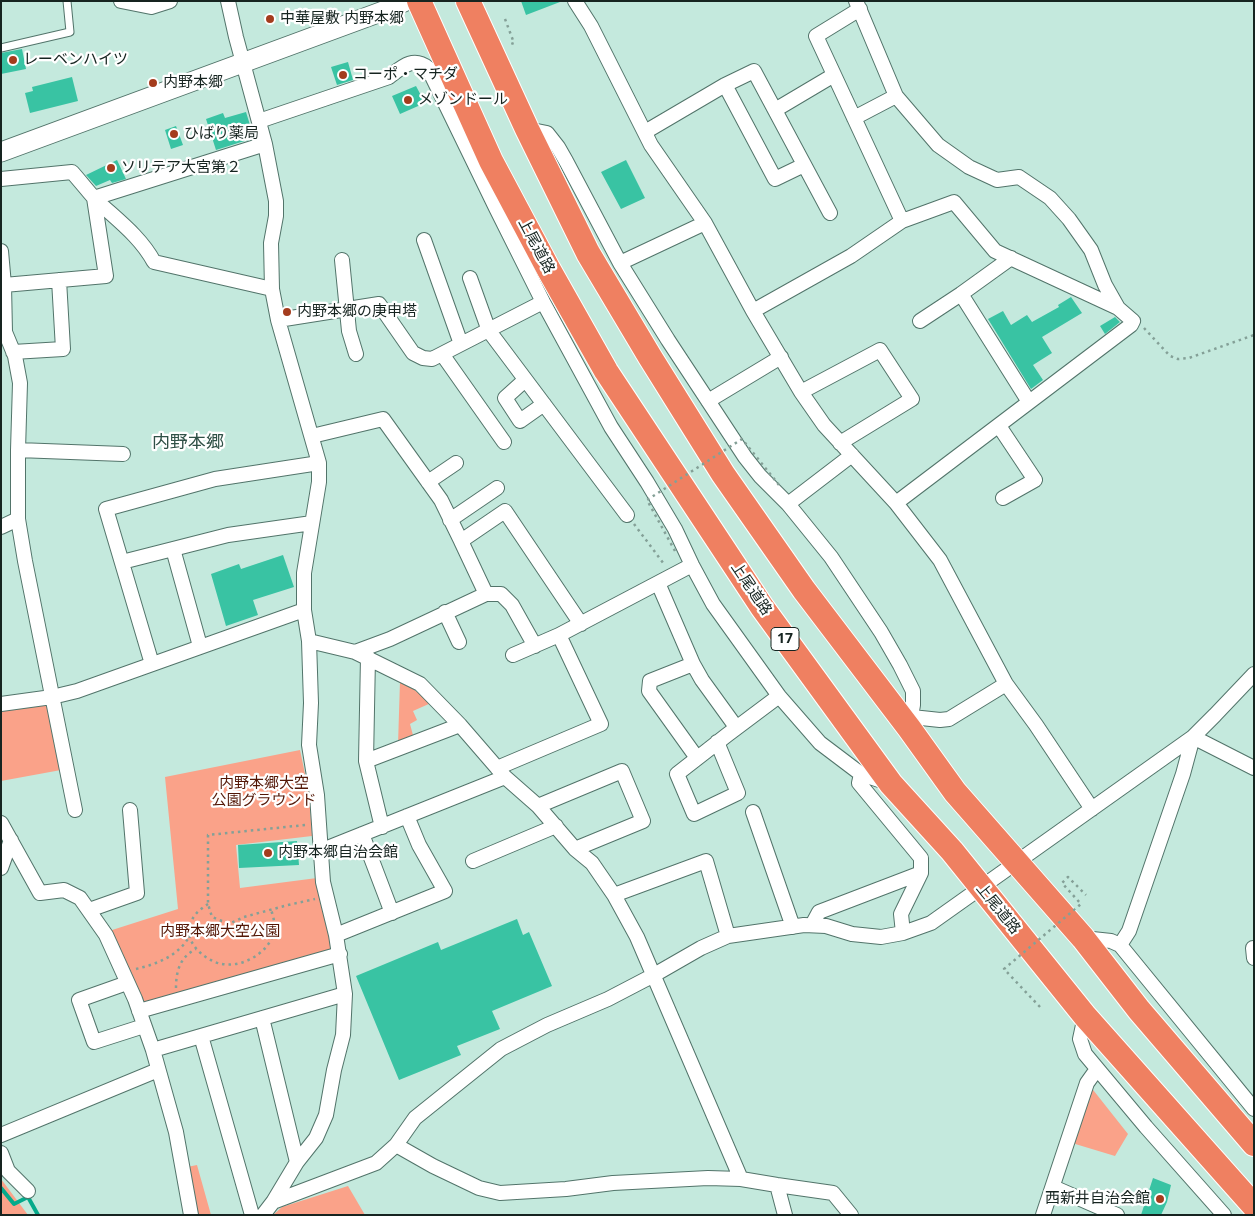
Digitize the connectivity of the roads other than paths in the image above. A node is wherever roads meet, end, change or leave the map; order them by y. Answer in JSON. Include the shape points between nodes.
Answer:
{"nodes":[{"id":1,"x":67,"y":1,"type":"edge"},
{"id":2,"x":120,"y":1,"type":"edge"},
{"id":3,"x":170,"y":1,"type":"edge"},
{"id":4,"x":228,"y":1,"type":"edge"},
{"id":5,"x":406,"y":1,"type":"edge"},
{"id":6,"x":419,"y":1,"type":"edge"},
{"id":7,"x":468,"y":1,"type":"edge"},
{"id":8,"x":575,"y":1,"type":"edge"},
{"id":9,"x":858,"y":5,"type":"edge"},
{"id":10,"x":1,"y":48,"type":"edge"},
{"id":11,"x":242,"y":63,"type":"junction"},
{"id":12,"x":834,"y":75,"type":"junction"},
{"id":13,"x":726,"y":85,"type":"junction"},
{"id":14,"x":896,"y":96,"type":"junction"},
{"id":15,"x":775,"y":110,"type":"junction"},
{"id":16,"x":854,"y":118,"type":"junction"},
{"id":17,"x":259,"y":121,"type":"junction"},
{"id":18,"x":527,"y":130,"type":"junction"},
{"id":19,"x":645,"y":132,"type":"junction"},
{"id":20,"x":265,"y":144,"type":"junction"},
{"id":21,"x":1,"y":152,"type":"edge"},
{"id":22,"x":491,"y":161,"type":"junction"},
{"id":23,"x":804,"y":165,"type":"junction"},
{"id":24,"x":1,"y":179,"type":"edge"},
{"id":25,"x":94,"y":198,"type":"junction"},
{"id":26,"x":496,"y":208,"type":"junction"},
{"id":27,"x":830,"y":213,"type":"dead end"},
{"id":28,"x":902,"y":221,"type":"junction"},
{"id":29,"x":706,"y":223,"type":"junction"},
{"id":30,"x":424,"y":240,"type":"dead end"},
{"id":31,"x":1,"y":251,"type":"edge"},
{"id":32,"x":1011,"y":258,"type":"junction"},
{"id":33,"x":342,"y":260,"type":"dead end"},
{"id":34,"x":620,"y":263,"type":"junction"},
{"id":35,"x":470,"y":278,"type":"dead end"},
{"id":36,"x":59,"y":280,"type":"junction"},
{"id":37,"x":4,"y":285,"type":"junction"},
{"id":38,"x":272,"y":288,"type":"junction"},
{"id":39,"x":961,"y":294,"type":"junction"},
{"id":40,"x":543,"y":302,"type":"junction"},
{"id":41,"x":1118,"y":308,"type":"junction"},
{"id":42,"x":347,"y":309,"type":"junction"},
{"id":43,"x":3,"y":310,"type":"edge"},
{"id":44,"x":753,"y":311,"type":"junction"},
{"id":45,"x":278,"y":320,"type":"junction"},
{"id":46,"x":920,"y":322,"type":"dead end"},
{"id":47,"x":489,"y":331,"type":"junction"},
{"id":48,"x":461,"y":344,"type":"junction"},
{"id":49,"x":13,"y":352,"type":"junction"},
{"id":50,"x":356,"y":354,"type":"dead end"},
{"id":51,"x":442,"y":354,"type":"junction"},
{"id":52,"x":781,"y":357,"type":"junction"},
{"id":53,"x":525,"y":380,"type":"junction"},
{"id":54,"x":801,"y":392,"type":"junction"},
{"id":55,"x":708,"y":401,"type":"junction"},
{"id":56,"x":1029,"y":402,"type":"junction"},
{"id":57,"x":544,"y":404,"type":"junction"},
{"id":58,"x":999,"y":426,"type":"junction"},
{"id":59,"x":312,"y":436,"type":"junction"},
{"id":60,"x":504,"y":442,"type":"dead end"},
{"id":61,"x":840,"y":443,"type":"junction"},
{"id":62,"x":18,"y":450,"type":"junction"},
{"id":63,"x":123,"y":454,"type":"dead end"},
{"id":64,"x":852,"y":455,"type":"junction"},
{"id":65,"x":319,"y":463,"type":"junction"},
{"id":66,"x":456,"y":463,"type":"dead end"},
{"id":67,"x":428,"y":482,"type":"junction"},
{"id":68,"x":497,"y":488,"type":"dead end"},
{"id":69,"x":1002,"y":498,"type":"dead end"},
{"id":70,"x":896,"y":503,"type":"junction"},
{"id":71,"x":788,"y":504,"type":"junction"},
{"id":72,"x":627,"y":515,"type":"road end"},
{"id":73,"x":18,"y":519,"type":"junction"},
{"id":74,"x":450,"y":520,"type":"junction"},
{"id":75,"x":312,"y":523,"type":"junction"},
{"id":76,"x":1,"y":527,"type":"edge"},
{"id":77,"x":461,"y":541,"type":"junction"},
{"id":78,"x":173,"y":549,"type":"junction"},
{"id":79,"x":122,"y":562,"type":"junction"},
{"id":80,"x":692,"y":565,"type":"junction"},
{"id":81,"x":658,"y":583,"type":"junction"},
{"id":82,"x":486,"y":594,"type":"junction"},
{"id":83,"x":304,"y":610,"type":"junction"},
{"id":84,"x":445,"y":612,"type":"junction"},
{"id":85,"x":581,"y":624,"type":"junction"},
{"id":86,"x":559,"y":635,"type":"junction"},
{"id":87,"x":309,"y":642,"type":"junction"},
{"id":88,"x":459,"y":642,"type":"dead end"},
{"id":89,"x":200,"y":646,"type":"junction"},
{"id":90,"x":535,"y":646,"type":"junction"},
{"id":91,"x":361,"y":654,"type":"junction"},
{"id":92,"x":513,"y":655,"type":"dead end"},
{"id":93,"x":152,"y":664,"type":"junction"},
{"id":94,"x":693,"y":664,"type":"junction"},
{"id":95,"x":1254,"y":674,"type":"edge"},
{"id":96,"x":1006,"y":684,"type":"junction"},
{"id":97,"x":779,"y":696,"type":"junction"},
{"id":98,"x":52,"y":697,"type":"junction"},
{"id":99,"x":1,"y":704,"type":"edge"},
{"id":100,"x":910,"y":722,"type":"junction"},
{"id":101,"x":460,"y":725,"type":"junction"},
{"id":102,"x":736,"y":727,"type":"junction"},
{"id":103,"x":1193,"y":737,"type":"junction"},
{"id":104,"x":717,"y":742,"type":"junction"},
{"id":105,"x":697,"y":758,"type":"junction"},
{"id":106,"x":366,"y":762,"type":"junction"},
{"id":107,"x":1254,"y":768,"type":"edge"},
{"id":108,"x":501,"y":772,"type":"junction"},
{"id":109,"x":860,"y":774,"type":"junction"},
{"id":110,"x":891,"y":784,"type":"junction"},
{"id":111,"x":538,"y":806,"type":"junction"},
{"id":112,"x":1092,"y":809,"type":"junction"},
{"id":113,"x":75,"y":810,"type":"dead end"},
{"id":114,"x":130,"y":810,"type":"dead end"},
{"id":115,"x":753,"y":812,"type":"dead end"},
{"id":116,"x":407,"y":816,"type":"junction"},
{"id":117,"x":1,"y":823,"type":"edge"},
{"id":118,"x":556,"y":826,"type":"junction"},
{"id":119,"x":382,"y":827,"type":"junction"},
{"id":120,"x":362,"y":834,"type":"junction"},
{"id":121,"x":11,"y":840,"type":"junction"},
{"id":122,"x":576,"y":849,"type":"junction"},
{"id":123,"x":320,"y":851,"type":"junction"},
{"id":124,"x":473,"y":861,"type":"dead end"},
{"id":125,"x":1017,"y":863,"type":"junction"},
{"id":126,"x":1,"y":868,"type":"edge"},
{"id":127,"x":921,"y":873,"type":"junction"},
{"id":128,"x":981,"y":888,"type":"junction"},
{"id":129,"x":614,"y":895,"type":"junction"},
{"id":130,"x":89,"y":910,"type":"junction"},
{"id":131,"x":392,"y":912,"type":"junction"},
{"id":132,"x":812,"y":925,"type":"junction"},
{"id":133,"x":793,"y":927,"type":"junction"},
{"id":134,"x":336,"y":934,"type":"junction"},
{"id":135,"x":903,"y":934,"type":"junction"},
{"id":136,"x":728,"y":936,"type":"junction"},
{"id":137,"x":1083,"y":938,"type":"junction"},
{"id":138,"x":1120,"y":945,"type":"junction"},
{"id":139,"x":1254,"y":948,"type":"edge"},
{"id":140,"x":340,"y":954,"type":"junction"},
{"id":141,"x":1254,"y":958,"type":"edge"},
{"id":142,"x":654,"y":975,"type":"junction"},
{"id":143,"x":124,"y":976,"type":"junction"},
{"id":144,"x":345,"y":994,"type":"junction"},
{"id":145,"x":139,"y":1011,"type":"junction"},
{"id":146,"x":1085,"y":1016,"type":"junction"},
{"id":147,"x":262,"y":1018,"type":"junction"},
{"id":148,"x":144,"y":1026,"type":"junction"},
{"id":149,"x":201,"y":1036,"type":"junction"},
{"id":150,"x":153,"y":1050,"type":"junction"},
{"id":151,"x":158,"y":1070,"type":"junction"},
{"id":152,"x":1098,"y":1070,"type":"junction"},
{"id":153,"x":1254,"y":1109,"type":"edge"},
{"id":154,"x":1,"y":1135,"type":"edge"},
{"id":155,"x":1254,"y":1144,"type":"edge"},
{"id":156,"x":396,"y":1145,"type":"junction"},
{"id":157,"x":1,"y":1153,"type":"edge"},
{"id":158,"x":297,"y":1162,"type":"junction"},
{"id":159,"x":741,"y":1179,"type":"junction"},
{"id":160,"x":776,"y":1185,"type":"junction"},
{"id":161,"x":1053,"y":1187,"type":"junction"},
{"id":162,"x":28,"y":1191,"type":"dead end"},
{"id":163,"x":273,"y":1202,"type":"junction"},
{"id":164,"x":1254,"y":1206,"type":"edge"},
{"id":165,"x":191,"y":1215,"type":"edge"},
{"id":166,"x":252,"y":1215,"type":"edge"},
{"id":167,"x":263,"y":1215,"type":"edge"},
{"id":168,"x":785,"y":1215,"type":"edge"},
{"id":169,"x":851,"y":1215,"type":"edge"},
{"id":170,"x":1044,"y":1215,"type":"edge"},
{"id":171,"x":1117,"y":1215,"type":"edge"},
{"id":172,"x":1224,"y":1215,"type":"edge"}],
"edges":[{"from":1,"to":10,"type":"lane","via":[[70,32]]},
{"from":2,"to":3,"type":"street","via":[[151,8]]},
{"from":4,"to":11,"type":"street"},
{"from":5,"to":11,"type":"street"},
{"from":6,"to":22,"type":"highway","name":"上尾道路","number":"17"},
{"from":7,"to":18,"type":"highway"},
{"from":8,"to":19,"type":"street"},
{"from":9,"to":12,"type":"street","via":[[816,36]]},
{"from":9,"to":14,"type":"street"},
{"from":11,"to":17,"type":"street"},
{"from":11,"to":21,"type":"street"},
{"from":12,"to":15,"type":"street"},
{"from":12,"to":16,"type":"street"},
{"from":13,"to":15,"type":"street","via":[[754,71]]},
{"from":13,"to":19,"type":"street"},
{"from":13,"to":23,"type":"street","via":[[775,179]]},
{"from":14,"to":16,"type":"street"},
{"from":14,"to":41,"type":"street","via":[[938,145],[969,167],[997,180],[1019,177],[1050,198],[1091,250]]},
{"from":15,"to":23,"type":"street"},
{"from":16,"to":28,"type":"street"},
{"from":17,"to":20,"type":"street"},
{"from":17,"to":26,"type":"street","via":[[389,77],[411,63],[422,64],[428,68]]},
{"from":18,"to":34,"type":"street","via":[[547,133],[558,147]]},
{"from":18,"to":100,"type":"highway","via":[[588,253],[723,474],[804,590]]},
{"from":19,"to":29,"type":"street"},
{"from":20,"to":25,"type":"street"},
{"from":20,"to":38,"type":"street","via":[[276,202],[271,243]]},
{"from":22,"to":26,"type":"street"},
{"from":22,"to":110,"type":"highway","name":"上尾道路","number":"17","via":[[606,371],[762,607]]},
{"from":23,"to":27,"type":"street"},
{"from":24,"to":25,"type":"street","via":[[72,172]]},
{"from":25,"to":36,"type":"street","via":[[106,276]]},
{"from":25,"to":38,"type":"street","via":[[131,231],[154,262]]},
{"from":26,"to":40,"type":"street"},
{"from":28,"to":32,"type":"street","via":[[954,202],[995,251]]},
{"from":28,"to":44,"type":"street","via":[[851,256]]},
{"from":29,"to":34,"type":"street"},
{"from":29,"to":44,"type":"street"},
{"from":30,"to":48,"type":"street"},
{"from":31,"to":37,"type":"street"},
{"from":32,"to":39,"type":"street"},
{"from":32,"to":41,"type":"street"},
{"from":33,"to":42,"type":"street"},
{"from":34,"to":55,"type":"street"},
{"from":35,"to":47,"type":"street"},
{"from":36,"to":37,"type":"street"},
{"from":36,"to":49,"type":"street","via":[[62,349]]},
{"from":37,"to":43,"type":"street"},
{"from":38,"to":45,"type":"street"},
{"from":39,"to":46,"type":"street"},
{"from":39,"to":56,"type":"street"},
{"from":40,"to":47,"type":"street"},
{"from":40,"to":80,"type":"street","via":[[610,428],[656,497]]},
{"from":41,"to":56,"type":"street","via":[[1133,321],[1131,325]]},
{"from":42,"to":45,"type":"street"},
{"from":42,"to":50,"type":"street"},
{"from":42,"to":51,"type":"street","via":[[379,304],[413,353],[432,359]]},
{"from":43,"to":49,"type":"street","via":[[5,332]]},
{"from":44,"to":52,"type":"street"},
{"from":45,"to":59,"type":"street"},
{"from":47,"to":48,"type":"street"},
{"from":47,"to":53,"type":"street"},
{"from":48,"to":51,"type":"street"},
{"from":49,"to":62,"type":"street","via":[[20,383]]},
{"from":51,"to":60,"type":"street"},
{"from":52,"to":54,"type":"street"},
{"from":52,"to":55,"type":"street"},
{"from":53,"to":57,"type":"street"},
{"from":53,"to":57,"type":"street","via":[[505,398],[520,420]]},
{"from":54,"to":61,"type":"street"},
{"from":54,"to":61,"type":"street","via":[[880,350],[912,399]]},
{"from":55,"to":71,"type":"street","via":[[745,457]]},
{"from":56,"to":58,"type":"street"},
{"from":57,"to":72,"type":"street"},
{"from":58,"to":69,"type":"street","via":[[1035,480]]},
{"from":58,"to":70,"type":"street"},
{"from":59,"to":65,"type":"street"},
{"from":59,"to":67,"type":"street","via":[[383,419]]},
{"from":61,"to":64,"type":"street"},
{"from":62,"to":63,"type":"street"},
{"from":62,"to":73,"type":"street"},
{"from":64,"to":70,"type":"street"},
{"from":64,"to":71,"type":"street"},
{"from":65,"to":75,"type":"street"},
{"from":65,"to":79,"type":"street","via":[[215,479],[106,509]]},
{"from":66,"to":67,"type":"street"},
{"from":67,"to":74,"type":"street"},
{"from":68,"to":74,"type":"street"},
{"from":70,"to":96,"type":"street","via":[[940,560]]},
{"from":71,"to":100,"type":"street","via":[[831,557],[900,665],[912,692]]},
{"from":73,"to":76,"type":"street"},
{"from":73,"to":98,"type":"street"},
{"from":74,"to":77,"type":"street"},
{"from":75,"to":78,"type":"street","via":[[228,535]]},
{"from":75,"to":83,"type":"street","via":[[304,573]]},
{"from":77,"to":82,"type":"street"},
{"from":77,"to":85,"type":"street","via":[[505,511]]},
{"from":78,"to":79,"type":"street"},
{"from":78,"to":89,"type":"street"},
{"from":79,"to":93,"type":"street"},
{"from":80,"to":81,"type":"street"},
{"from":80,"to":97,"type":"street","via":[[713,604]]},
{"from":81,"to":85,"type":"street"},
{"from":81,"to":94,"type":"street"},
{"from":82,"to":84,"type":"street"},
{"from":82,"to":90,"type":"street","via":[[500,594],[512,605]]},
{"from":83,"to":87,"type":"street"},
{"from":83,"to":89,"type":"street"},
{"from":84,"to":88,"type":"street"},
{"from":84,"to":91,"type":"street"},
{"from":85,"to":86,"type":"street"},
{"from":86,"to":90,"type":"street"},
{"from":86,"to":108,"type":"street","via":[[601,724]]},
{"from":87,"to":91,"type":"street"},
{"from":87,"to":123,"type":"street","via":[[309,745],[317,795]]},
{"from":89,"to":93,"type":"street"},
{"from":90,"to":92,"type":"street"},
{"from":91,"to":101,"type":"street","via":[[420,684]]},
{"from":91,"to":106,"type":"street"},
{"from":93,"to":98,"type":"street"},
{"from":94,"to":102,"type":"street"},
{"from":94,"to":105,"type":"street","via":[[650,681],[649,691]]},
{"from":95,"to":103,"type":"street"},
{"from":96,"to":100,"type":"street","via":[[949,719]]},
{"from":96,"to":112,"type":"street"},
{"from":97,"to":102,"type":"street"},
{"from":97,"to":109,"type":"street","via":[[820,743]]},
{"from":98,"to":99,"type":"street"},
{"from":98,"to":113,"type":"street"},
{"from":100,"to":125,"type":"highway","via":[[955,792]]},
{"from":101,"to":106,"type":"street"},
{"from":101,"to":108,"type":"street"},
{"from":102,"to":104,"type":"street"},
{"from":103,"to":107,"type":"street"},
{"from":103,"to":112,"type":"street"},
{"from":103,"to":138,"type":"street","via":[[1132,922]]},
{"from":104,"to":105,"type":"street"},
{"from":104,"to":105,"type":"street","via":[[738,793],[694,814],[677,774]]},
{"from":106,"to":119,"type":"street"},
{"from":108,"to":111,"type":"street"},
{"from":108,"to":116,"type":"street"},
{"from":109,"to":110,"type":"street"},
{"from":109,"to":127,"type":"street","via":[[860,782],[921,858]]},
{"from":110,"to":128,"type":"highway","name":"上尾道路","number":"17"},
{"from":111,"to":118,"type":"street"},
{"from":111,"to":122,"type":"street","via":[[622,771],[643,821]]},
{"from":112,"to":125,"type":"street"},
{"from":114,"to":130,"type":"street","via":[[137,893]]},
{"from":115,"to":133,"type":"street"},
{"from":116,"to":119,"type":"street"},
{"from":116,"to":131,"type":"street","via":[[419,846],[445,891]]},
{"from":117,"to":121,"type":"street"},
{"from":118,"to":122,"type":"street"},
{"from":118,"to":124,"type":"street"},
{"from":119,"to":120,"type":"street"},
{"from":120,"to":123,"type":"street"},
{"from":120,"to":131,"type":"street"},
{"from":121,"to":126,"type":"street"},
{"from":121,"to":130,"type":"street","via":[[40,892],[64,890],[80,898]]},
{"from":122,"to":129,"type":"street","via":[[592,862]]},
{"from":123,"to":134,"type":"street","via":[[323,882]]},
{"from":125,"to":128,"type":"street"},
{"from":125,"to":137,"type":"highway"},
{"from":127,"to":132,"type":"street","via":[[819,912]]},
{"from":127,"to":135,"type":"street","via":[[900,914]]},
{"from":128,"to":135,"type":"street","via":[[931,923]]},
{"from":128,"to":146,"type":"highway","name":"上尾道路","number":"17"},
{"from":129,"to":136,"type":"street","via":[[706,861]]},
{"from":129,"to":142,"type":"street"},
{"from":130,"to":143,"type":"street","via":[[106,935]]},
{"from":131,"to":134,"type":"street"},
{"from":132,"to":133,"type":"street"},
{"from":132,"to":135,"type":"street","via":[[881,937]]},
{"from":133,"to":136,"type":"street"},
{"from":134,"to":140,"type":"street"},
{"from":136,"to":142,"type":"street"},
{"from":137,"to":138,"type":"street"},
{"from":137,"to":155,"type":"highway","via":[[1139,1010]]},
{"from":138,"to":153,"type":"street"},
{"from":139,"to":141,"type":"street"},
{"from":140,"to":144,"type":"street"},
{"from":140,"to":145,"type":"street"},
{"from":142,"to":156,"type":"street","via":[[501,1049],[415,1118]]},
{"from":142,"to":159,"type":"street"},
{"from":143,"to":145,"type":"street"},
{"from":143,"to":148,"type":"street","via":[[79,1000],[94,1042]]},
{"from":144,"to":147,"type":"street"},
{"from":144,"to":158,"type":"street","via":[[343,1035],[326,1116],[316,1138]]},
{"from":145,"to":148,"type":"street"},
{"from":146,"to":152,"type":"street","via":[[1080,1039],[1085,1054]]},
{"from":146,"to":164,"type":"highway","name":"上尾道路","number":"17"},
{"from":147,"to":149,"type":"street"},
{"from":147,"to":158,"type":"street"},
{"from":148,"to":150,"type":"street"},
{"from":149,"to":150,"type":"street"},
{"from":149,"to":166,"type":"street"},
{"from":150,"to":151,"type":"street"},
{"from":151,"to":154,"type":"street"},
{"from":151,"to":165,"type":"street","via":[[176,1132]]},
{"from":152,"to":161,"type":"street","via":[[1086,1083]]},
{"from":152,"to":172,"type":"street"},
{"from":156,"to":159,"type":"street","via":[[479,1188],[500,1193],[632,1182]]},
{"from":156,"to":163,"type":"street","via":[[376,1163]]},
{"from":157,"to":162,"type":"street","via":[[8,1170]]},
{"from":158,"to":163,"type":"street"},
{"from":159,"to":160,"type":"street"},
{"from":160,"to":168,"type":"street"},
{"from":160,"to":169,"type":"street","via":[[833,1193]]},
{"from":161,"to":170,"type":"street"},
{"from":161,"to":171,"type":"street"},
{"from":163,"to":167,"type":"street"}]}
